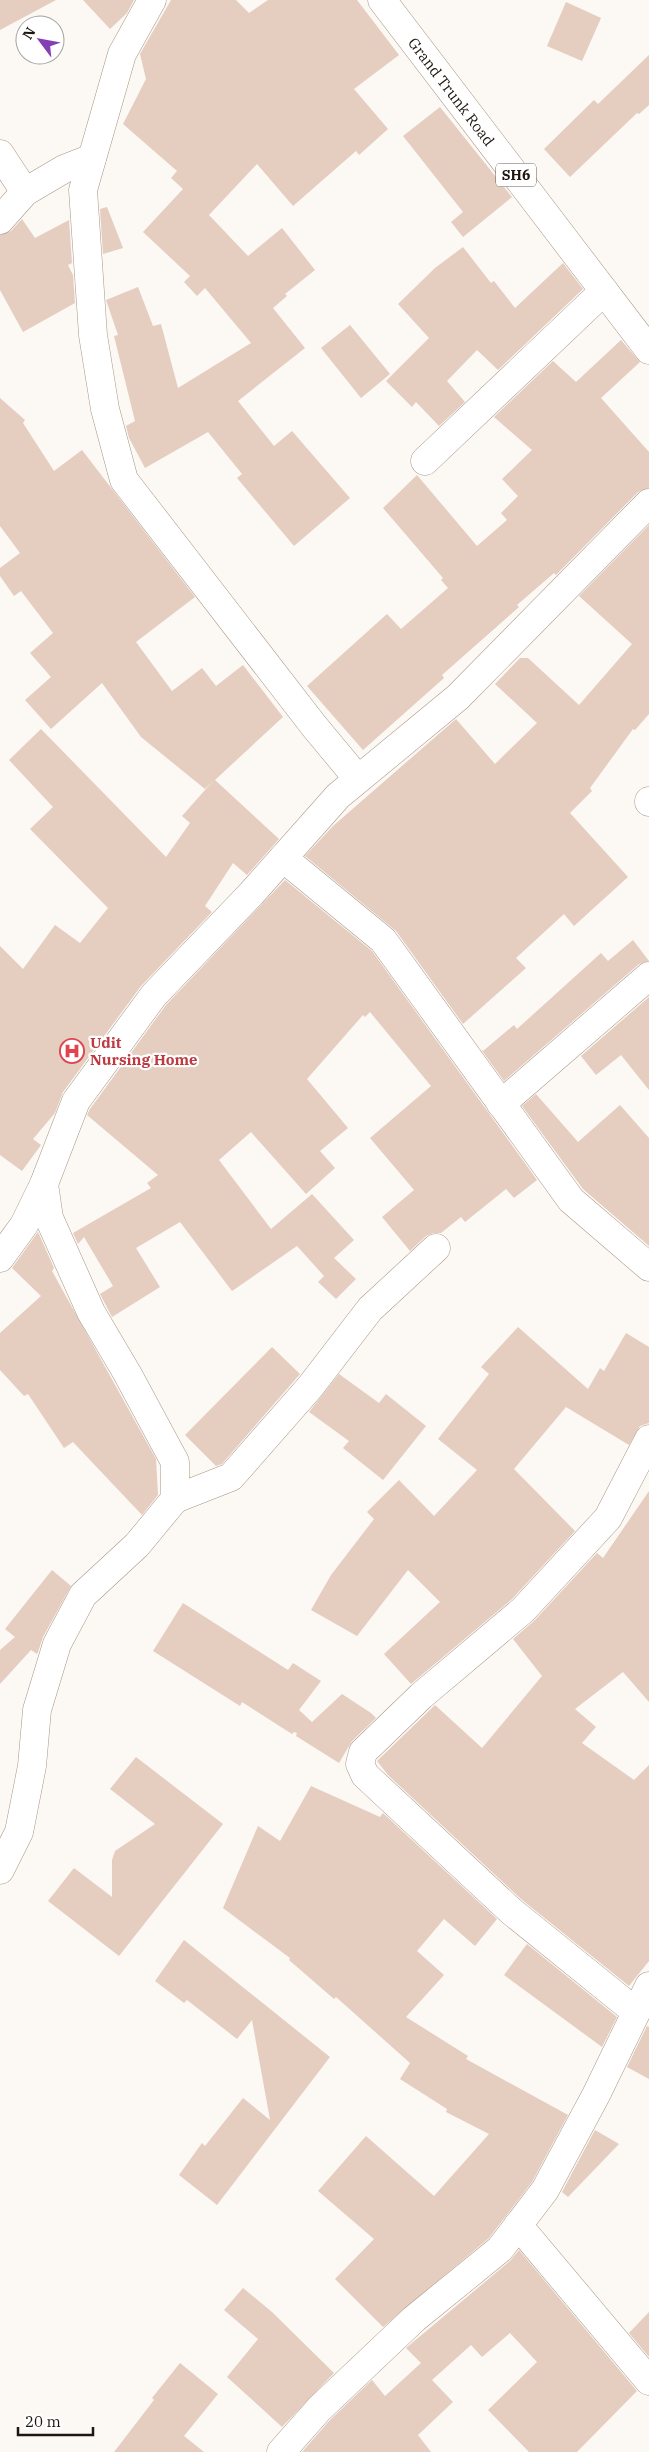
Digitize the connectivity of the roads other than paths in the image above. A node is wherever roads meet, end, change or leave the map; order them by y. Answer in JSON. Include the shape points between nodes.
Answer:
{"nodes":[{"id":1,"x":152,"y":0,"type":"edge"},
{"id":2,"x":382,"y":0,"type":"edge"},
{"id":3,"x":0,"y":154,"type":"edge"},
{"id":4,"x":92,"y":158,"type":"junction"},
{"id":5,"x":25,"y":192,"type":"junction"},
{"id":6,"x":0,"y":220,"type":"edge"},
{"id":7,"x":604,"y":291,"type":"junction"},
{"id":8,"x":649,"y":350,"type":"edge"},
{"id":9,"x":425,"y":461,"type":"dead end"},
{"id":10,"x":649,"y":503,"type":"edge"},
{"id":11,"x":358,"y":779,"type":"junction"},
{"id":12,"x":283,"y":858,"type":"junction"},
{"id":13,"x":649,"y":976,"type":"edge"},
{"id":14,"x":501,"y":1104,"type":"junction"},
{"id":15,"x":44,"y":1184,"type":"junction"},
{"id":16,"x":436,"y":1248,"type":"dead end"},
{"id":17,"x":1,"y":1255,"type":"edge"},
{"id":18,"x":649,"y":1267,"type":"edge"},
{"id":19,"x":649,"y":1439,"type":"edge"},
{"id":20,"x":175,"y":1500,"type":"junction"},
{"id":21,"x":0,"y":1870,"type":"edge"},
{"id":22,"x":645,"y":1994,"type":"edge"},
{"id":23,"x":518,"y":2225,"type":"junction"},
{"id":24,"x":649,"y":2381,"type":"edge"},
{"id":25,"x":282,"y":2452,"type":"edge"}],
"edges":[{"from":1,"to":4,"type":"street","via":[[122,54]]},
{"from":2,"to":7,"type":"street","name":"Grand Trunk Road","number":"SH6"},
{"from":3,"to":5,"type":"street"},
{"from":4,"to":5,"type":"street","via":[[64,169]]},
{"from":4,"to":11,"type":"street","via":[[82,190],[93,335],[105,409],[124,480]]},
{"from":5,"to":6,"type":"street"},
{"from":7,"to":8,"type":"street","name":"Grand Trunk Road","number":"SH6"},
{"from":7,"to":9,"type":"street"},
{"from":10,"to":11,"type":"street","via":[[458,696]]},
{"from":11,"to":12,"type":"street","via":[[338,796]]},
{"from":12,"to":14,"type":"street","via":[[382,940]]},
{"from":12,"to":15,"type":"street","via":[[154,995],[76,1101]]},
{"from":13,"to":14,"type":"street"},
{"from":14,"to":18,"type":"street","via":[[571,1200]]},
{"from":15,"to":17,"type":"street","via":[[24,1225]]},
{"from":15,"to":20,"type":"street","via":[[48,1218],[91,1312],[175,1462]]},
{"from":16,"to":20,"type":"street","via":[[370,1309],[310,1387],[231,1477]]},
{"from":19,"to":22,"type":"street","via":[[608,1518],[523,1610],[421,1696],[363,1752],[360,1764],[365,1775],[511,1911]]},
{"from":20,"to":21,"type":"street","via":[[137,1545],[83,1595],[57,1644],[37,1710],[32,1766],[19,1832]]},
{"from":22,"to":23,"type":"street","via":[[545,2190]]},
{"from":23,"to":24,"type":"street"},
{"from":23,"to":25,"type":"street","via":[[500,2249],[414,2320],[318,2409]]}]}
